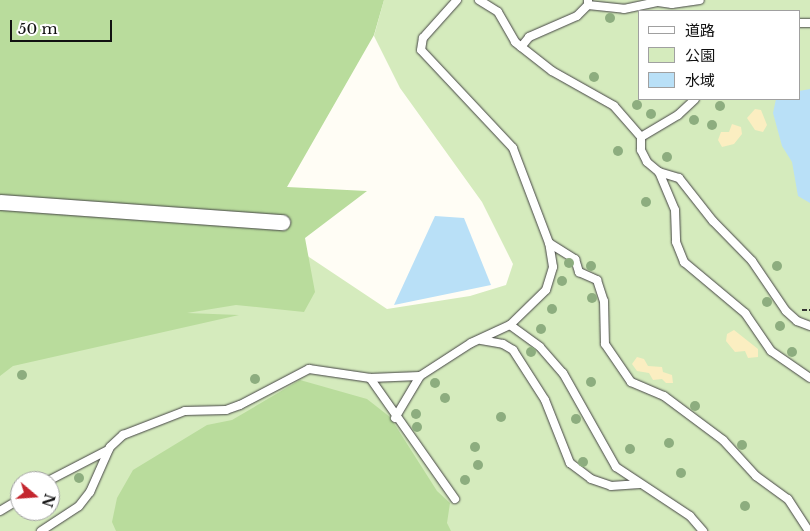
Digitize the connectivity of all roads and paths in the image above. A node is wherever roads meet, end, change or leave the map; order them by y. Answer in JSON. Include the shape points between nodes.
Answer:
{"nodes":[{"id":1,"x":457,"y":0,"type":"edge"},
{"id":2,"x":479,"y":0,"type":"edge"},
{"id":3,"x":700,"y":0,"type":"edge"},
{"id":4,"x":588,"y":3,"type":"edge"},
{"id":5,"x":521,"y":47,"type":"junction"},
{"id":6,"x":694,"y":100,"type":"edge"},
{"id":7,"x":641,"y":137,"type":"junction"},
{"id":8,"x":660,"y":172,"type":"junction"},
{"id":9,"x":0,"y":202,"type":"edge"},
{"id":10,"x":282,"y":222,"type":"dead end"},
{"id":11,"x":549,"y":243,"type":"junction"},
{"id":12,"x":510,"y":325,"type":"junction"},
{"id":13,"x":810,"y":326,"type":"edge"},
{"id":14,"x":478,"y":340,"type":"junction"},
{"id":15,"x":420,"y":376,"type":"junction"},
{"id":16,"x":370,"y":378,"type":"junction"},
{"id":17,"x":810,"y":378,"type":"edge"},
{"id":18,"x":396,"y":418,"type":"junction"},
{"id":19,"x":108,"y":450,"type":"junction"},
{"id":20,"x":60,"y":475,"type":"edge"},
{"id":21,"x":640,"y":484,"type":"junction"},
{"id":22,"x":455,"y":499,"type":"dead end"},
{"id":23,"x":41,"y":531,"type":"edge"},
{"id":24,"x":703,"y":531,"type":"edge"},
{"id":25,"x":809,"y":531,"type":"edge"}],
"edges":[{"from":1,"to":11,"type":"lane","via":[[423,38],[421,50],[513,148]]},
{"from":2,"to":5,"type":"lane","via":[[498,12]]},
{"from":3,"to":4,"type":"lane","via":[[672,4],[658,2],[624,10]]},
{"from":4,"to":5,"type":"lane","via":[[576,16],[529,37]]},
{"from":5,"to":7,"type":"lane","via":[[552,71],[614,106]]},
{"from":6,"to":7,"type":"lane","via":[[678,115]]},
{"from":7,"to":8,"type":"lane","via":[[641,150],[647,162]]},
{"from":8,"to":13,"type":"lane","via":[[679,178],[713,221],[752,261],[786,311]]},
{"from":8,"to":17,"type":"lane","via":[[675,210],[676,242],[684,262],[746,313],[771,351]]},
{"from":9,"to":10,"type":"street"},
{"from":11,"to":12,"type":"lane","via":[[553,267],[546,290]]},
{"from":11,"to":25,"type":"lane","via":[[575,258],[579,272],[597,280],[604,301],[605,344],[631,382],[664,396],[723,440],[756,476],[788,499]]},
{"from":12,"to":14,"type":"lane"},
{"from":12,"to":21,"type":"lane","via":[[540,347],[562,372],[603,449],[616,467]]},
{"from":14,"to":15,"type":"lane"},
{"from":14,"to":21,"type":"lane","via":[[503,344],[513,350],[545,400],[570,463],[591,479],[604,484]]},
{"from":15,"to":16,"type":"lane"},
{"from":15,"to":18,"type":"lane"},
{"from":16,"to":18,"type":"lane"},
{"from":16,"to":19,"type":"lane","via":[[309,369],[226,410],[185,411],[123,435]]},
{"from":18,"to":22,"type":"lane"},
{"from":19,"to":20,"type":"lane"},
{"from":19,"to":23,"type":"lane","via":[[90,492],[79,506]]},
{"from":21,"to":24,"type":"lane","via":[[690,516]]}]}
